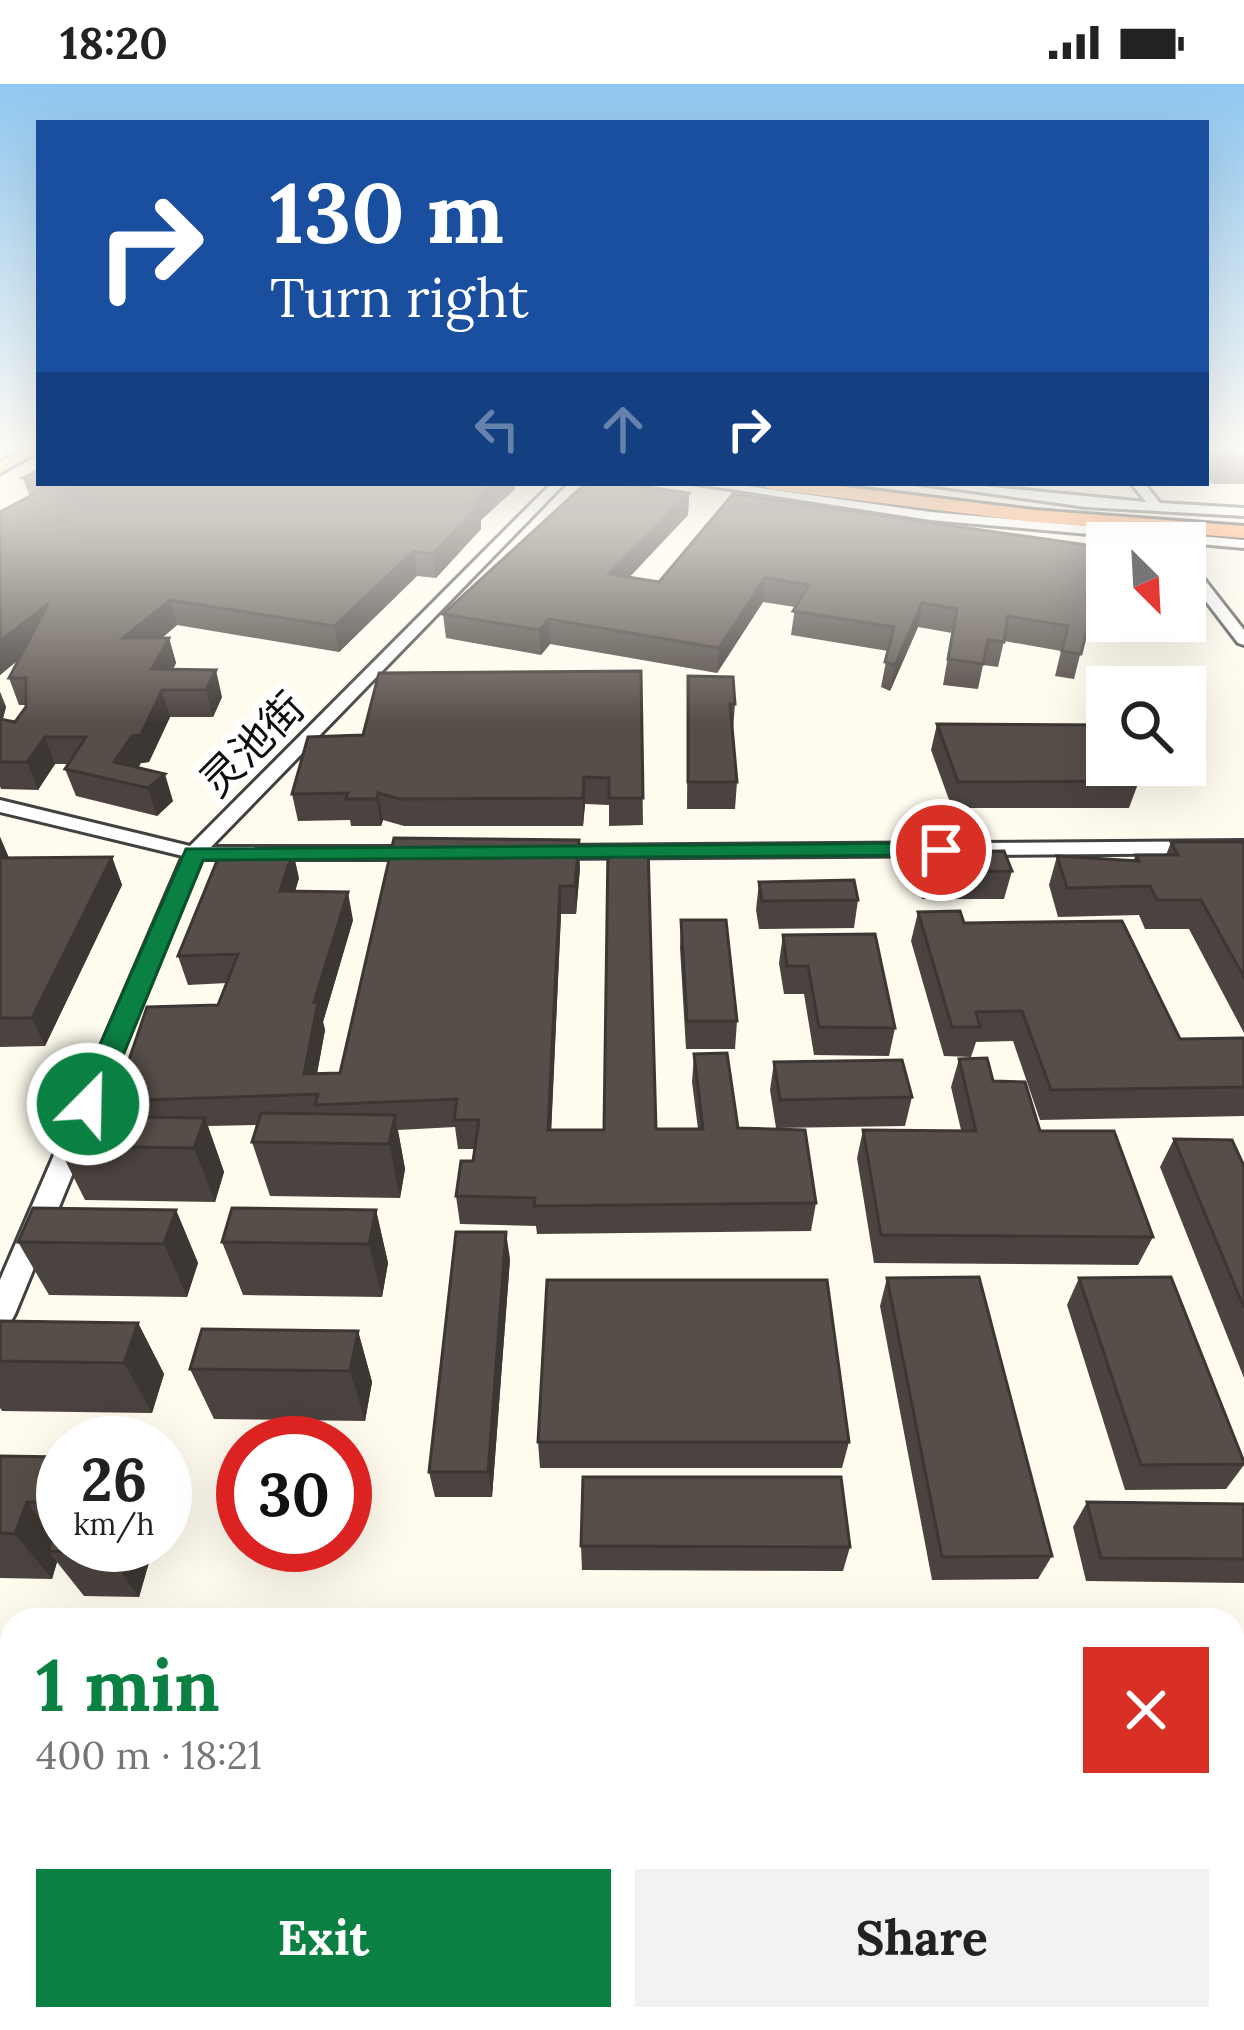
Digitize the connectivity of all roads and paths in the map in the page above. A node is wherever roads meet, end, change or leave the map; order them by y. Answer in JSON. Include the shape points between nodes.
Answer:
{"nodes":[{"id":1,"x":500,"y":543,"type":"edge"},
{"id":2,"x":1206,"y":543,"type":"edge"},
{"id":3,"x":1244,"y":544,"type":"edge"},
{"id":4,"x":1206,"y":579,"type":"edge"},
{"id":5,"x":1206,"y":591,"type":"edge"},
{"id":6,"x":1244,"y":622,"type":"edge"},
{"id":7,"x":1244,"y":640,"type":"edge"},
{"id":8,"x":0,"y":806,"type":"edge"},
{"id":9,"x":1244,"y":847,"type":"edge"},
{"id":10,"x":526,"y":852,"type":"edge"},
{"id":11,"x":432,"y":853,"type":"edge"},
{"id":12,"x":194,"y":854,"type":"junction"},
{"id":13,"x":0,"y":1314,"type":"edge"}],
"edges":[{"from":1,"to":12,"type":"street","name":"灵池街"},
{"from":2,"to":3,"type":"street"},
{"from":4,"to":6,"type":"street"},
{"from":5,"to":7,"type":"street"},
{"from":8,"to":12,"type":"street"},
{"from":9,"to":10,"type":"street"},
{"from":11,"to":12,"type":"street"},
{"from":12,"to":13,"type":"street","name":"灵池街"}]}
